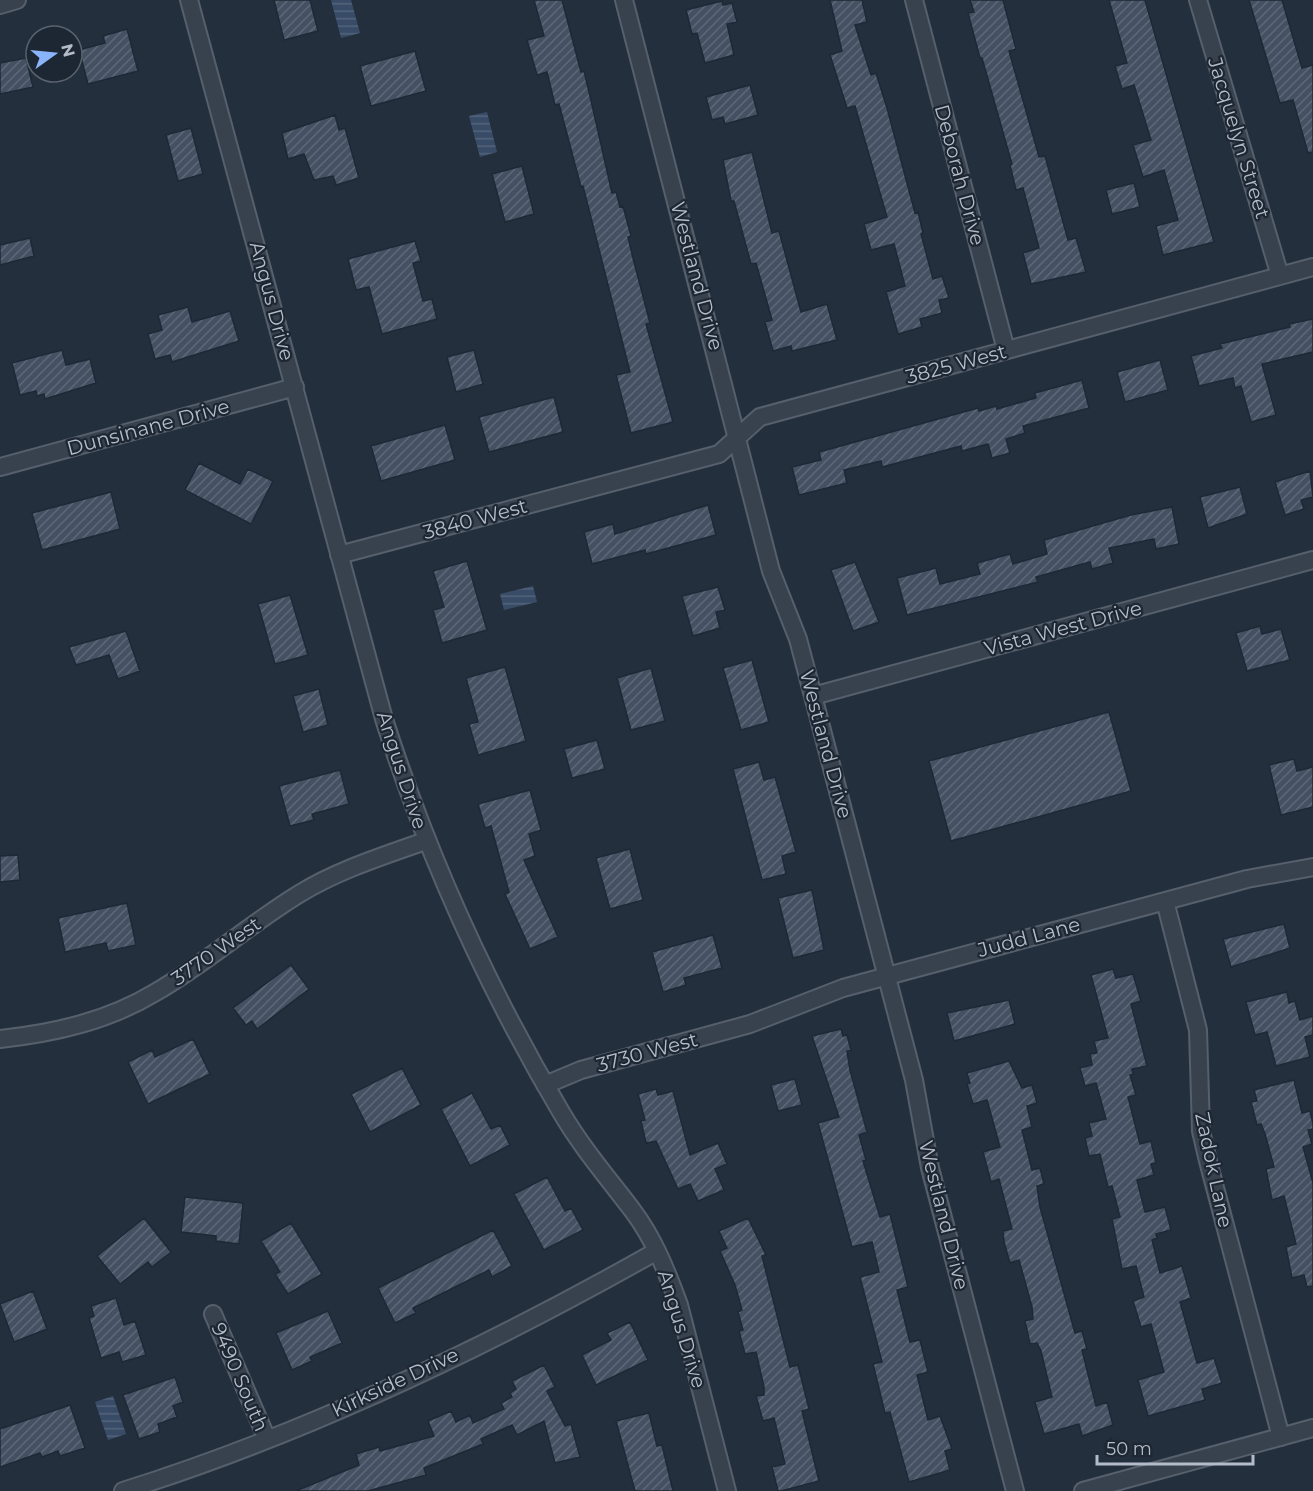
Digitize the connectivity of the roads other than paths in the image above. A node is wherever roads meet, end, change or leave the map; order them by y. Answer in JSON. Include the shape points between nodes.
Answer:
{"nodes":[{"id":1,"x":17,"y":0,"type":"edge"},
{"id":2,"x":189,"y":0,"type":"edge"},
{"id":3,"x":624,"y":0,"type":"edge"},
{"id":4,"x":914,"y":0,"type":"edge"},
{"id":5,"x":1198,"y":0,"type":"edge"},
{"id":6,"x":0,"y":5,"type":"edge"},
{"id":7,"x":1313,"y":267,"type":"edge"},
{"id":8,"x":1280,"y":276,"type":"junction"},
{"id":9,"x":1006,"y":350,"type":"junction"},
{"id":10,"x":295,"y":387,"type":"junction"},
{"id":11,"x":737,"y":437,"type":"junction"},
{"id":12,"x":0,"y":467,"type":"edge"},
{"id":13,"x":611,"y":484,"type":"joint"},
{"id":14,"x":339,"y":555,"type":"junction"},
{"id":15,"x":1313,"y":560,"type":"edge"},
{"id":16,"x":813,"y":696,"type":"junction"},
{"id":17,"x":425,"y":841,"type":"junction"},
{"id":18,"x":1313,"y":867,"type":"edge"},
{"id":19,"x":1165,"y":901,"type":"junction"},
{"id":20,"x":886,"y":976,"type":"junction"},
{"id":21,"x":750,"y":1024,"type":"joint"},
{"id":22,"x":0,"y":1039,"type":"edge"},
{"id":23,"x":545,"y":1085,"type":"junction"},
{"id":24,"x":657,"y":1251,"type":"junction"},
{"id":25,"x":213,"y":1314,"type":"dead end"},
{"id":26,"x":1313,"y":1428,"type":"edge"},
{"id":27,"x":1281,"y":1437,"type":"junction"},
{"id":28,"x":267,"y":1439,"type":"junction"},
{"id":29,"x":123,"y":1491,"type":"edge"},
{"id":30,"x":728,"y":1491,"type":"edge"},
{"id":31,"x":1015,"y":1491,"type":"edge"},
{"id":32,"x":1083,"y":1491,"type":"edge"}],
"edges":[{"from":1,"to":6,"type":"street"},
{"from":2,"to":10,"type":"street","name":"Angus Drive"},
{"from":3,"to":11,"type":"street","name":"Westland Drive"},
{"from":4,"to":9,"type":"street","name":"Deborah Drive"},
{"from":5,"to":8,"type":"street","name":"Jacquelyn Street"},
{"from":7,"to":8,"type":"street","name":"3825 West"},
{"from":8,"to":9,"type":"street","name":"3825 West"},
{"from":9,"to":11,"type":"street","name":"3825 West","via":[[760,417]]},
{"from":10,"to":12,"type":"street","name":"Dunsinane Drive"},
{"from":10,"to":14,"type":"street","name":"Angus Drive"},
{"from":11,"to":13,"type":"street","name":"3825 West","via":[[718,454]]},
{"from":11,"to":16,"type":"street","name":"Westland Drive","via":[[771,571],[798,639]]},
{"from":13,"to":14,"type":"street","name":"3840 West"},
{"from":14,"to":17,"type":"street","name":"Angus Drive","via":[[384,719]]},
{"from":15,"to":16,"type":"street","name":"Vista West Drive"},
{"from":16,"to":20,"type":"street","name":"Westland Drive"},
{"from":17,"to":22,"type":"street","name":"3770 West","via":[[301,892],[189,971],[117,1012],[76,1026]]},
{"from":17,"to":23,"type":"street","name":"Angus Drive","via":[[470,942]]},
{"from":18,"to":19,"type":"street","name":"Judd Lane","via":[[1247,879]]},
{"from":19,"to":20,"type":"street","name":"Judd Lane"},
{"from":19,"to":27,"type":"street","name":"Zadok Lane","via":[[1198,1030],[1201,1131]]},
{"from":20,"to":21,"type":"street","name":"Judd Lane"},
{"from":20,"to":31,"type":"street","name":"Westland Drive","via":[[914,1080],[930,1168]]},
{"from":21,"to":23,"type":"street","name":"3730 West","via":[[581,1070]]},
{"from":23,"to":24,"type":"street","name":"Angus Drive","via":[[577,1139],[634,1212]]},
{"from":24,"to":28,"type":"street","name":"Kirkside Drive","via":[[454,1356]]},
{"from":24,"to":30,"type":"street","name":"Angus Drive","via":[[679,1305]]},
{"from":25,"to":28,"type":"street","name":"9490 South"},
{"from":26,"to":27,"type":"street"},
{"from":27,"to":32,"type":"street"},
{"from":28,"to":29,"type":"street","name":"Kirkside Drive"}]}
